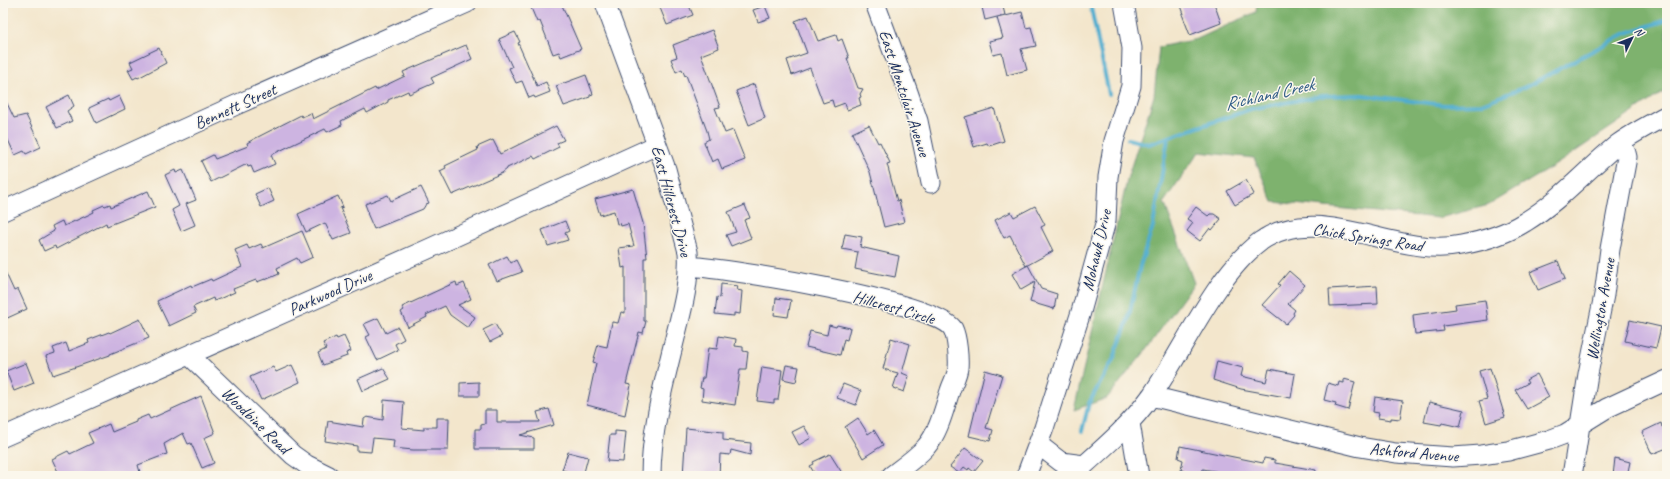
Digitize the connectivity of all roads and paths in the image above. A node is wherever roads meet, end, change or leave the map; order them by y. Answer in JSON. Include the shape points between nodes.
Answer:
{"nodes":[{"id":1,"x":467,"y":3,"type":"edge"},
{"id":2,"x":604,"y":3,"type":"edge"},
{"id":3,"x":875,"y":3,"type":"edge"},
{"id":4,"x":1124,"y":3,"type":"edge"},
{"id":5,"x":1667,"y":115,"type":"edge"},
{"id":6,"x":1620,"y":143,"type":"junction"},
{"id":7,"x":657,"y":145,"type":"junction"},
{"id":8,"x":931,"y":183,"type":"dead end"},
{"id":9,"x":3,"y":211,"type":"edge"},
{"id":10,"x":689,"y":266,"type":"junction"},
{"id":11,"x":189,"y":355,"type":"junction"},
{"id":12,"x":1667,"y":380,"type":"edge"},
{"id":13,"x":1151,"y":396,"type":"junction"},
{"id":14,"x":1130,"y":423,"type":"junction"},
{"id":15,"x":1580,"y":425,"type":"junction"},
{"id":16,"x":3,"y":438,"type":"edge"},
{"id":17,"x":1038,"y":445,"type":"junction"},
{"id":18,"x":1078,"y":471,"type":"edge"},
{"id":19,"x":329,"y":476,"type":"edge"},
{"id":20,"x":651,"y":476,"type":"edge"},
{"id":21,"x":891,"y":476,"type":"edge"},
{"id":22,"x":1026,"y":476,"type":"edge"},
{"id":23,"x":1139,"y":476,"type":"edge"},
{"id":24,"x":1572,"y":476,"type":"edge"}],
"edges":[{"from":1,"to":9,"type":"street","name":"Bennett Street"},
{"from":2,"to":7,"type":"street","name":"East Hillcrest Drive"},
{"from":3,"to":8,"type":"street","name":"East Montclair Avenue","via":[[918,121]]},
{"from":4,"to":17,"type":"street","name":"Mohawk Drive","via":[[1132,48],[1131,86],[1114,141],[1108,177],[1106,221],[1084,303]]},
{"from":5,"to":6,"type":"street","name":"Chick Springs Road"},
{"from":6,"to":13,"type":"street","name":"Chick Springs Road","via":[[1526,222],[1478,241],[1459,246],[1433,247],[1404,244],[1329,227],[1308,226],[1284,231],[1263,240],[1244,256],[1220,286]]},
{"from":6,"to":15,"type":"street","name":"Wellington Avenue","via":[[1627,158]]},
{"from":7,"to":10,"type":"street","name":"East Hillcrest Drive","via":[[677,210]]},
{"from":7,"to":11,"type":"street","name":"Parkwood Drive"},
{"from":10,"to":20,"type":"street","name":"East Hillcrest Drive","via":[[684,304],[652,448]]},
{"from":10,"to":21,"type":"street","name":"Hillcrest Circle","via":[[787,280],[882,300],[939,318],[952,329],[957,344],[958,368],[936,430],[926,446]]},
{"from":11,"to":16,"type":"street","name":"Parkwood Drive"},
{"from":11,"to":19,"type":"street","name":"Woodbine Road","via":[[293,455]]},
{"from":12,"to":15,"type":"street","name":"Ashford Avenue","via":[[1607,408]]},
{"from":13,"to":14,"type":"street","name":"Chick Springs Road"},
{"from":13,"to":15,"type":"street","name":"Ashford Avenue","via":[[1360,447],[1396,453],[1453,457],[1508,451],[1549,440]]},
{"from":14,"to":18,"type":"street"},
{"from":14,"to":23,"type":"street"},
{"from":15,"to":24,"type":"street","name":"Wellington Avenue"},
{"from":17,"to":18,"type":"street"},
{"from":17,"to":22,"type":"street","name":"Mohawk Drive"}]}
